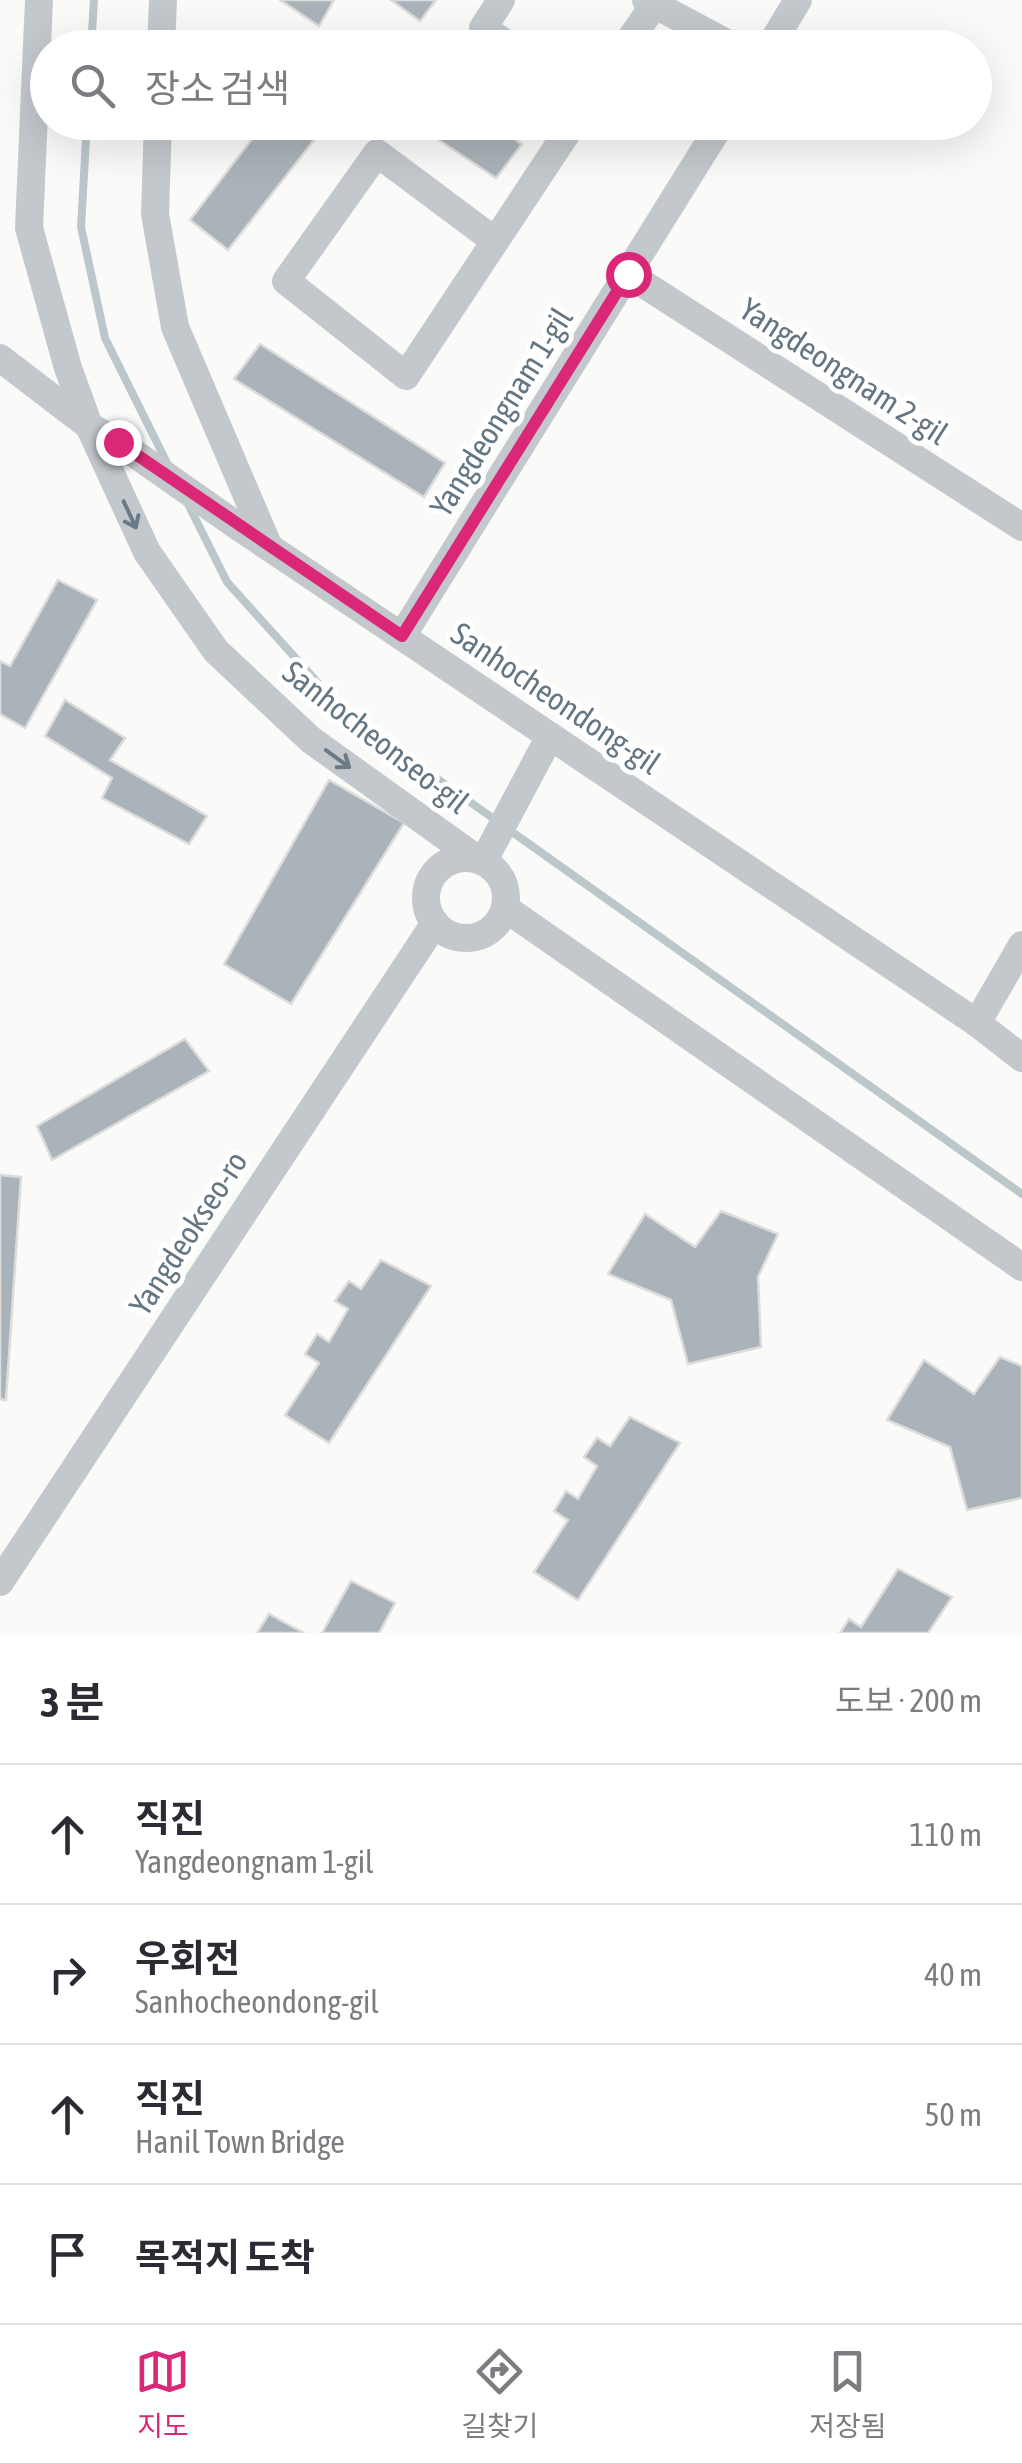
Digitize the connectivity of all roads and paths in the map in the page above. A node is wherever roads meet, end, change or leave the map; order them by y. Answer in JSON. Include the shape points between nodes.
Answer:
{"nodes":[{"id":1,"x":38,"y":0,"type":"edge"},
{"id":2,"x":163,"y":0,"type":"edge"},
{"id":3,"x":501,"y":0,"type":"edge"},
{"id":4,"x":798,"y":0,"type":"edge"},
{"id":5,"x":650,"y":2,"type":"edge"},
{"id":6,"x":37,"y":30,"type":"edge"},
{"id":7,"x":162,"y":30,"type":"edge"},
{"id":8,"x":486,"y":30,"type":"edge"},
{"id":9,"x":634,"y":30,"type":"edge"},
{"id":10,"x":702,"y":30,"type":"edge"},
{"id":11,"x":780,"y":30,"type":"edge"},
{"id":12,"x":32,"y":140,"type":"edge"},
{"id":13,"x":157,"y":140,"type":"edge"},
{"id":14,"x":562,"y":140,"type":"edge"},
{"id":15,"x":711,"y":140,"type":"edge"},
{"id":16,"x":495,"y":240,"type":"junction"},
{"id":17,"x":628,"y":274,"type":"junction"},
{"id":18,"x":0,"y":358,"type":"edge"},
{"id":19,"x":90,"y":426,"type":"junction"},
{"id":20,"x":1022,"y":527,"type":"edge"},
{"id":21,"x":268,"y":546,"type":"junction"},
{"id":22,"x":402,"y":636,"type":"junction"},
{"id":23,"x":546,"y":742,"type":"junction"},
{"id":24,"x":484,"y":855,"type":"junction"},
{"id":25,"x":505,"y":908,"type":"junction"},
{"id":26,"x":435,"y":923,"type":"junction"},
{"id":27,"x":1022,"y":945,"type":"edge"},
{"id":28,"x":977,"y":1024,"type":"junction"},
{"id":29,"x":1022,"y":1058,"type":"edge"},
{"id":30,"x":1022,"y":1266,"type":"edge"},
{"id":31,"x":0,"y":1582,"type":"edge"}],
"edges":[{"from":1,"to":6,"type":"street","name":"Sanhocheonseo-gil"},
{"from":2,"to":7,"type":"street"},
{"from":3,"to":8,"type":"street"},
{"from":4,"to":11,"type":"street"},
{"from":5,"to":9,"type":"street"},
{"from":5,"to":10,"type":"street"},
{"from":12,"to":19,"type":"street","name":"Sanhocheonseo-gil","via":[[29,228]]},
{"from":13,"to":21,"type":"street","via":[[155,214],[175,327]]},
{"from":14,"to":16,"type":"street"},
{"from":15,"to":17,"type":"street","name":"Yangdeongnam 1-gil"},
{"from":16,"to":16,"type":"street","via":[[406,376],[286,281],[377,153]]},
{"from":17,"to":20,"type":"street","name":"Yangdeongnam 2-gil"},
{"from":17,"to":22,"type":"street","name":"Yangdeongnam 1-gil"},
{"from":18,"to":19,"type":"street","name":"Sanhocheondong-gil"},
{"from":19,"to":21,"type":"street","name":"Sanhocheondong-gil"},
{"from":19,"to":24,"type":"street","name":"Sanhocheonseo-gil","one_way":true,"via":[[147,552],[216,650],[311,740]]},
{"from":21,"to":22,"type":"street","name":"Sanhocheondong-gil"},
{"from":22,"to":23,"type":"street","name":"Sanhocheondong-gil"},
{"from":23,"to":24,"type":"street"},
{"from":23,"to":28,"type":"street","name":"Sanhocheondong-gil"},
{"from":24,"to":25,"type":"street","via":[[504,883]]},
{"from":24,"to":26,"type":"street","via":[[452,860],[433,876],[426,900]]},
{"from":25,"to":26,"type":"street","via":[[492,928],[468,938]]},
{"from":25,"to":30,"type":"street"},
{"from":26,"to":31,"type":"street","name":"Yangdeokseo-ro"},
{"from":27,"to":28,"type":"street"},
{"from":28,"to":29,"type":"street","name":"Sanhocheondong-gil"}]}
